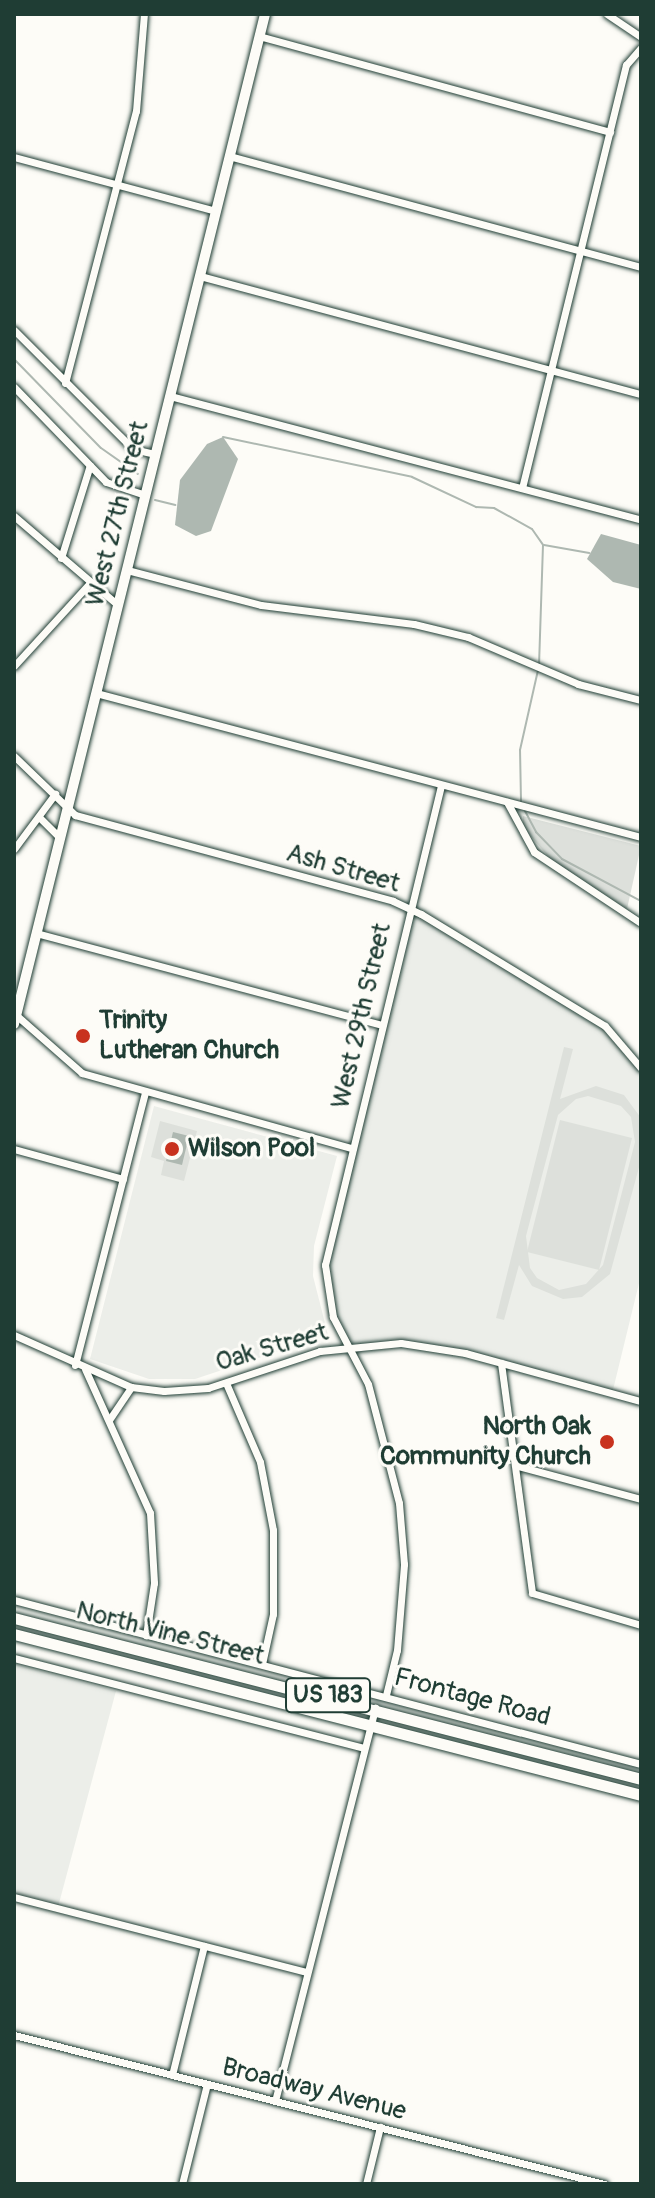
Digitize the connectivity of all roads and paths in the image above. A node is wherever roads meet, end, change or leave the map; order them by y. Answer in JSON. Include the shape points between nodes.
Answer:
{"nodes":[{"id":1,"x":144,"y":14,"type":"edge"},
{"id":2,"x":265,"y":14,"type":"edge"},
{"id":3,"x":607,"y":14,"type":"edge"},
{"id":4,"x":259,"y":36,"type":"junction"},
{"id":5,"x":641,"y":37,"type":"edge"},
{"id":6,"x":641,"y":48,"type":"edge"},
{"id":7,"x":610,"y":132,"type":"junction"},
{"id":8,"x":229,"y":156,"type":"junction"},
{"id":9,"x":14,"y":157,"type":"edge"},
{"id":10,"x":119,"y":184,"type":"junction"},
{"id":11,"x":215,"y":211,"type":"junction"},
{"id":12,"x":581,"y":251,"type":"junction"},
{"id":13,"x":641,"y":267,"type":"edge"},
{"id":14,"x":200,"y":276,"type":"junction"},
{"id":15,"x":14,"y":330,"type":"edge"},
{"id":16,"x":552,"y":371,"type":"junction"},
{"id":17,"x":65,"y":383,"type":"junction"},
{"id":18,"x":14,"y":387,"type":"edge"},
{"id":19,"x":641,"y":394,"type":"edge"},
{"id":20,"x":170,"y":396,"type":"junction"},
{"id":21,"x":155,"y":454,"type":"junction"},
{"id":22,"x":90,"y":465,"type":"junction"},
{"id":23,"x":522,"y":488,"type":"junction"},
{"id":24,"x":145,"y":495,"type":"junction"},
{"id":25,"x":14,"y":516,"type":"edge"},
{"id":26,"x":641,"y":520,"type":"edge"},
{"id":27,"x":61,"y":558,"type":"junction"},
{"id":28,"x":127,"y":570,"type":"junction"},
{"id":29,"x":89,"y":584,"type":"junction"},
{"id":30,"x":118,"y":605,"type":"junction"},
{"id":31,"x":14,"y":666,"type":"edge"},
{"id":32,"x":96,"y":693,"type":"junction"},
{"id":33,"x":641,"y":700,"type":"edge"},
{"id":34,"x":14,"y":756,"type":"edge"},
{"id":35,"x":441,"y":786,"type":"junction"},
{"id":36,"x":55,"y":794,"type":"junction"},
{"id":37,"x":510,"y":802,"type":"junction"},
{"id":38,"x":68,"y":805,"type":"junction"},
{"id":39,"x":41,"y":819,"type":"junction"},
{"id":40,"x":641,"y":837,"type":"edge"},
{"id":41,"x":60,"y":838,"type":"junction"},
{"id":42,"x":14,"y":849,"type":"edge"},
{"id":43,"x":408,"y":909,"type":"junction"},
{"id":44,"x":641,"y":923,"type":"edge"},
{"id":45,"x":36,"y":933,"type":"junction"},
{"id":46,"x":15,"y":1018,"type":"edge"},
{"id":47,"x":382,"y":1025,"type":"junction"},
{"id":48,"x":641,"y":1068,"type":"edge"},
{"id":49,"x":145,"y":1092,"type":"junction"},
{"id":50,"x":351,"y":1148,"type":"junction"},
{"id":51,"x":14,"y":1149,"type":"edge"},
{"id":52,"x":123,"y":1179,"type":"junction"},
{"id":53,"x":14,"y":1335,"type":"edge"},
{"id":54,"x":349,"y":1347,"type":"junction"},
{"id":55,"x":501,"y":1363,"type":"junction"},
{"id":56,"x":75,"y":1365,"type":"junction"},
{"id":57,"x":85,"y":1369,"type":"junction"},
{"id":58,"x":226,"y":1383,"type":"junction"},
{"id":59,"x":131,"y":1387,"type":"junction"},
{"id":60,"x":641,"y":1401,"type":"edge"},
{"id":61,"x":109,"y":1420,"type":"junction"},
{"id":62,"x":518,"y":1466,"type":"junction"},
{"id":63,"x":641,"y":1499,"type":"edge"},
{"id":64,"x":14,"y":1600,"type":"edge"},
{"id":65,"x":14,"y":1618,"type":"edge"},
{"id":66,"x":641,"y":1625,"type":"edge"},
{"id":67,"x":14,"y":1634,"type":"edge"},
{"id":68,"x":146,"y":1635,"type":"junction"},
{"id":69,"x":14,"y":1658,"type":"edge"},
{"id":70,"x":262,"y":1664,"type":"junction"},
{"id":71,"x":386,"y":1695,"type":"junction"},
{"id":72,"x":375,"y":1707,"type":"junction"},
{"id":73,"x":370,"y":1725,"type":"junction"},
{"id":74,"x":364,"y":1748,"type":"junction"},
{"id":75,"x":641,"y":1764,"type":"edge"},
{"id":76,"x":641,"y":1779,"type":"edge"},
{"id":77,"x":641,"y":1795,"type":"edge"},
{"id":78,"x":14,"y":1897,"type":"edge"},
{"id":79,"x":204,"y":1946,"type":"junction"},
{"id":80,"x":307,"y":1972,"type":"junction"},
{"id":81,"x":14,"y":2035,"type":"edge"},
{"id":82,"x":172,"y":2075,"type":"junction"},
{"id":83,"x":207,"y":2084,"type":"junction"},
{"id":84,"x":275,"y":2101,"type":"junction"},
{"id":85,"x":380,"y":2127,"type":"junction"},
{"id":86,"x":182,"y":2184,"type":"edge"},
{"id":87,"x":366,"y":2184,"type":"edge"},
{"id":88,"x":604,"y":2184,"type":"edge"}],
"edges":[{"from":1,"to":10,"type":"street","via":[[136,111]]},
{"from":2,"to":4,"type":"main road","name":"West 27th Street"},
{"from":3,"to":5,"type":"street"},
{"from":4,"to":7,"type":"street"},
{"from":4,"to":8,"type":"main road","name":"West 27th Street"},
{"from":6,"to":7,"type":"street","via":[[628,59]]},
{"from":7,"to":12,"type":"street"},
{"from":8,"to":11,"type":"main road","name":"West 27th Street"},
{"from":8,"to":12,"type":"street"},
{"from":9,"to":10,"type":"street"},
{"from":10,"to":11,"type":"street"},
{"from":10,"to":17,"type":"street"},
{"from":11,"to":14,"type":"main road","name":"West 27th Street"},
{"from":12,"to":13,"type":"street"},
{"from":12,"to":16,"type":"street"},
{"from":14,"to":16,"type":"street"},
{"from":14,"to":20,"type":"main road","name":"West 27th Street"},
{"from":15,"to":17,"type":"street"},
{"from":16,"to":19,"type":"street"},
{"from":16,"to":23,"type":"street"},
{"from":17,"to":21,"type":"street","via":[[133,449]]},
{"from":18,"to":22,"type":"street"},
{"from":20,"to":21,"type":"main road","name":"West 27th Street"},
{"from":20,"to":23,"type":"street"},
{"from":21,"to":24,"type":"main road","name":"West 27th Street"},
{"from":22,"to":24,"type":"street","via":[[106,482]]},
{"from":22,"to":27,"type":"street"},
{"from":23,"to":26,"type":"street"},
{"from":24,"to":28,"type":"main road","name":"West 27th Street"},
{"from":25,"to":27,"type":"street"},
{"from":27,"to":29,"type":"street"},
{"from":28,"to":30,"type":"main road","name":"West 27th Street"},
{"from":28,"to":33,"type":"street","via":[[261,605],[414,624],[468,637],[544,669]]},
{"from":29,"to":30,"type":"street"},
{"from":29,"to":31,"type":"street"},
{"from":30,"to":32,"type":"main road","name":"West 27th Street"},
{"from":32,"to":35,"type":"street"},
{"from":32,"to":38,"type":"main road","name":"West 27th Street"},
{"from":34,"to":36,"type":"street","name":"Ash Street"},
{"from":35,"to":37,"type":"street"},
{"from":35,"to":43,"type":"street","name":"West 29th Street"},
{"from":36,"to":38,"type":"street","name":"Ash Street"},
{"from":36,"to":39,"type":"street"},
{"from":37,"to":40,"type":"street"},
{"from":37,"to":44,"type":"street","via":[[534,852]]},
{"from":38,"to":41,"type":"main road","name":"West 27th Street"},
{"from":38,"to":43,"type":"street","name":"Ash Street","via":[[75,815]]},
{"from":39,"to":41,"type":"street"},
{"from":39,"to":42,"type":"street"},
{"from":41,"to":45,"type":"main road","name":"West 27th Street"},
{"from":43,"to":47,"type":"street","name":"West 29th Street"},
{"from":43,"to":48,"type":"street","name":"Ash Street","via":[[605,1026]]},
{"from":45,"to":46,"type":"main road","name":"West 27th Street"},
{"from":45,"to":47,"type":"street"},
{"from":46,"to":49,"type":"street","via":[[82,1073]]},
{"from":47,"to":50,"type":"street","name":"West 29th Street"},
{"from":49,"to":50,"type":"street"},
{"from":49,"to":52,"type":"street"},
{"from":50,"to":54,"type":"street","name":"West 29th Street","via":[[325,1265],[333,1317]]},
{"from":51,"to":52,"type":"street"},
{"from":52,"to":56,"type":"street"},
{"from":53,"to":56,"type":"street","name":"Oak Street"},
{"from":54,"to":55,"type":"street","name":"Oak Street","via":[[401,1343]]},
{"from":54,"to":58,"type":"street","name":"Oak Street","via":[[283,1361]]},
{"from":54,"to":71,"type":"street","name":"West 29th Street","via":[[376,1408],[401,1520],[401,1604]]},
{"from":55,"to":60,"type":"street","name":"Oak Street"},
{"from":55,"to":62,"type":"street"},
{"from":56,"to":57,"type":"street","name":"Oak Street"},
{"from":57,"to":59,"type":"street","name":"Oak Street"},
{"from":57,"to":61,"type":"street"},
{"from":58,"to":59,"type":"street","name":"Oak Street","via":[[197,1390]]},
{"from":58,"to":70,"type":"street","via":[[260,1462],[273,1530],[273,1614]]},
{"from":59,"to":61,"type":"street"},
{"from":61,"to":68,"type":"street","via":[[142,1485],[150,1516],[154,1583]]},
{"from":62,"to":63,"type":"street"},
{"from":62,"to":66,"type":"street","via":[[532,1593]]},
{"from":64,"to":68,"type":"street","name":"Frontage Road"},
{"from":65,"to":72,"type":"main road","name":"North Vine Street","number":"US 183"},
{"from":67,"to":73,"type":"main road","name":"North Vine Street","number":"US 183"},
{"from":68,"to":70,"type":"street","name":"Frontage Road"},
{"from":69,"to":74,"type":"street"},
{"from":70,"to":71,"type":"street","name":"Frontage Road"},
{"from":71,"to":75,"type":"street","name":"Frontage Road"},
{"from":72,"to":73,"type":"street"},
{"from":72,"to":76,"type":"main road","name":"North Vine Street","number":"US 183"},
{"from":73,"to":74,"type":"street"},
{"from":73,"to":77,"type":"main road","name":"North Vine Street","number":"US 183"},
{"from":74,"to":80,"type":"street"},
{"from":78,"to":79,"type":"street"},
{"from":79,"to":80,"type":"street"},
{"from":79,"to":82,"type":"street"},
{"from":80,"to":84,"type":"street"},
{"from":81,"to":82,"type":"street","name":"Broadway Avenue"},
{"from":82,"to":83,"type":"street","name":"Broadway Avenue"},
{"from":83,"to":84,"type":"street","name":"Broadway Avenue"},
{"from":83,"to":86,"type":"street"},
{"from":84,"to":85,"type":"street","name":"Broadway Avenue"},
{"from":85,"to":87,"type":"street"},
{"from":85,"to":88,"type":"street","name":"Broadway Avenue"}]}
